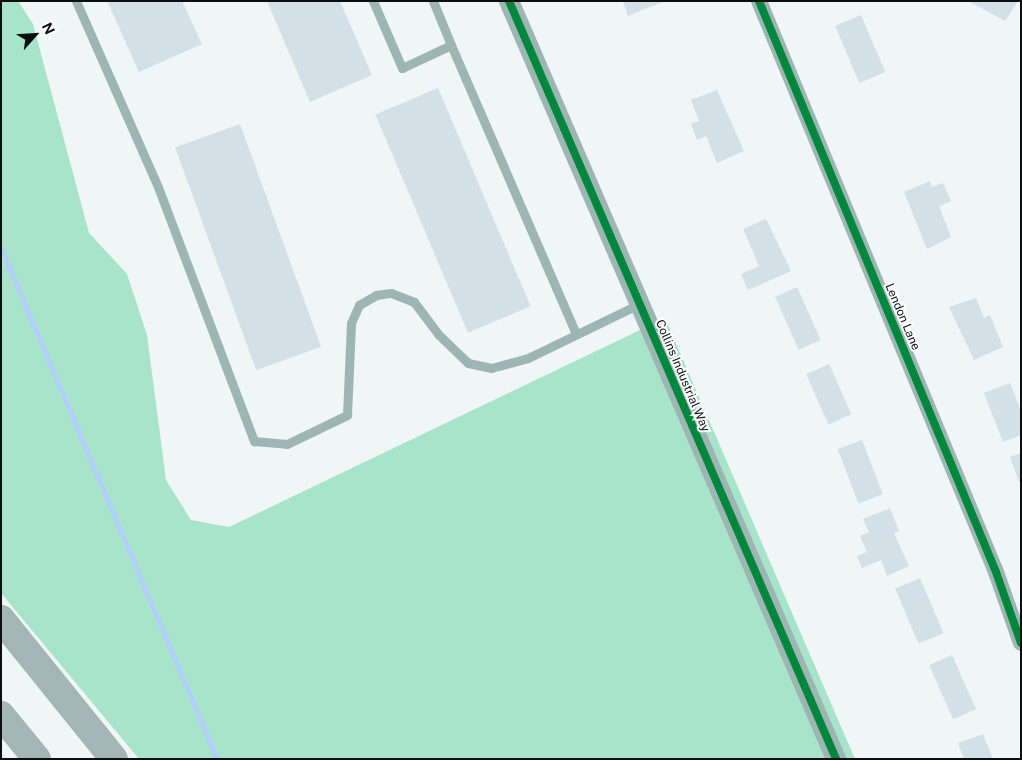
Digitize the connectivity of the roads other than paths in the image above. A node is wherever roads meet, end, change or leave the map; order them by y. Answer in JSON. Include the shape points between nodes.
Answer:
{"nodes":[{"id":1,"x":76,"y":1,"type":"edge"},
{"id":2,"x":373,"y":1,"type":"edge"},
{"id":3,"x":433,"y":1,"type":"edge"},
{"id":4,"x":509,"y":1,"type":"edge"},
{"id":5,"x":761,"y":2,"type":"edge"},
{"id":6,"x":451,"y":45,"type":"junction"},
{"id":7,"x":639,"y":304,"type":"junction"},
{"id":8,"x":575,"y":332,"type":"junction"},
{"id":9,"x":1,"y":619,"type":"edge"},
{"id":10,"x":1021,"y":643,"type":"edge"},
{"id":11,"x":1,"y":715,"type":"edge"},
{"id":12,"x":37,"y":759,"type":"edge"},
{"id":13,"x":114,"y":759,"type":"edge"},
{"id":14,"x":836,"y":759,"type":"edge"}],
"edges":[{"from":1,"to":8,"type":"lane","via":[[158,187],[254,441],[287,444],[347,415],[351,323],[359,305],[376,294],[392,293],[414,302],[439,335],[468,363],[491,368],[528,358]]},
{"from":2,"to":6,"type":"lane","via":[[402,68]]},
{"from":3,"to":6,"type":"lane"},
{"from":4,"to":7,"type":"street","name":"Collins Industrial Way"},
{"from":5,"to":10,"type":"street","name":"Lendon Lane","via":[[996,572]]},
{"from":6,"to":8,"type":"lane"},
{"from":7,"to":8,"type":"lane"},
{"from":7,"to":14,"type":"street","name":"Collins Industrial Way"},
{"from":9,"to":13,"type":"highway"},
{"from":11,"to":12,"type":"highway"}]}
